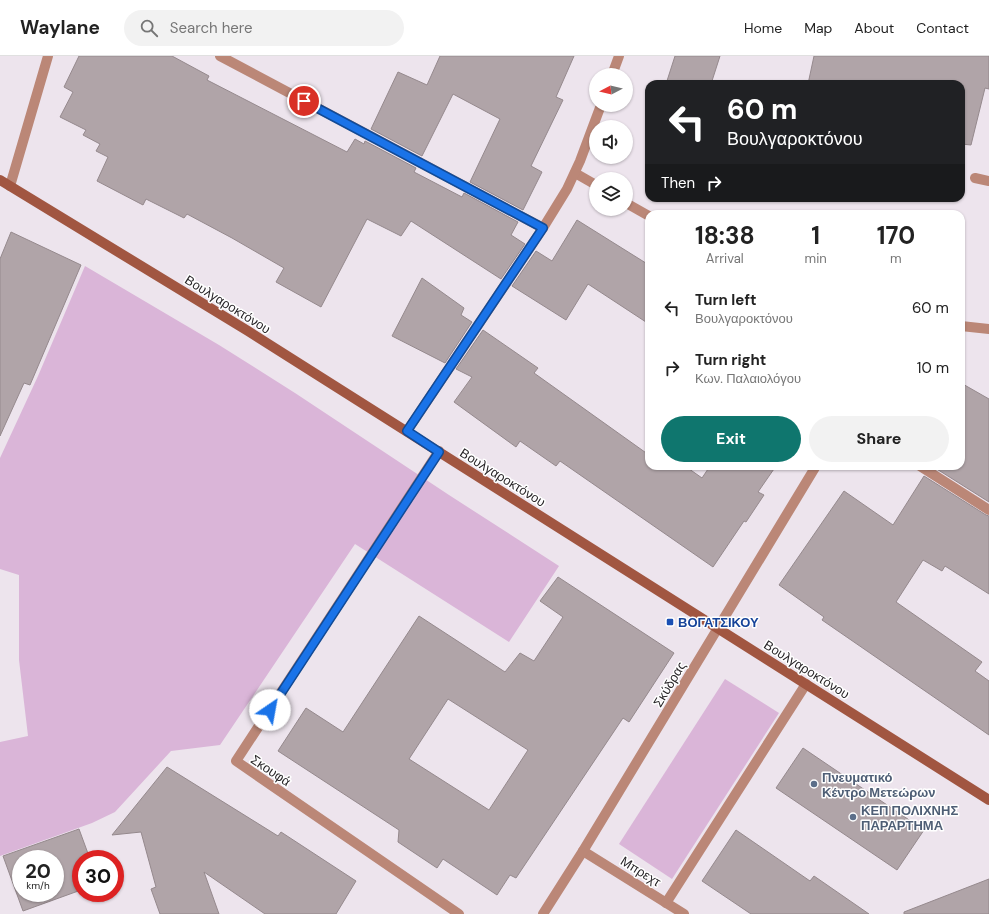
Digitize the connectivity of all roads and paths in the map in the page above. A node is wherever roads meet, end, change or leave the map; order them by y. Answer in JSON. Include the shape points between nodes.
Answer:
{"nodes":[{"id":1,"x":48,"y":56,"type":"edge"},
{"id":2,"x":220,"y":56,"type":"edge"},
{"id":3,"x":619,"y":56,"type":"edge"},
{"id":4,"x":615,"y":68,"type":"edge"},
{"id":5,"x":598,"y":112,"type":"edge"},
{"id":6,"x":576,"y":173,"type":"junction"},
{"id":7,"x":975,"y":178,"type":"dead end"},
{"id":8,"x":0,"y":180,"type":"edge"},
{"id":9,"x":589,"y":181,"type":"edge"},
{"id":10,"x":989,"y":181,"type":"edge"},
{"id":11,"x":10,"y":186,"type":"junction"},
{"id":12,"x":633,"y":207,"type":"edge"},
{"id":13,"x":645,"y":214,"type":"edge"},
{"id":14,"x":543,"y":228,"type":"junction"},
{"id":15,"x":965,"y":326,"type":"edge"},
{"id":16,"x":989,"y":326,"type":"edge"},
{"id":17,"x":407,"y":431,"type":"junction"},
{"id":18,"x":439,"y":452,"type":"junction"},
{"id":19,"x":814,"y":470,"type":"edge"},
{"id":20,"x":926,"y":470,"type":"edge"},
{"id":21,"x":989,"y":510,"type":"edge"},
{"id":22,"x":718,"y":628,"type":"junction"},
{"id":23,"x":806,"y":684,"type":"junction"},
{"id":24,"x":989,"y":800,"type":"edge"},
{"id":25,"x":583,"y":850,"type":"junction"},
{"id":26,"x":666,"y":902,"type":"junction"},
{"id":27,"x":458,"y":914,"type":"edge"},
{"id":28,"x":544,"y":914,"type":"edge"},
{"id":29,"x":684,"y":914,"type":"edge"}],
"edges":[{"from":1,"to":11,"type":"street"},
{"from":2,"to":14,"type":"street"},
{"from":3,"to":4,"type":"street"},
{"from":5,"to":6,"type":"street"},
{"from":6,"to":9,"type":"street"},
{"from":6,"to":14,"type":"street"},
{"from":7,"to":10,"type":"street"},
{"from":8,"to":11,"type":"street","name":"Βουλγαροκτόνου"},
{"from":11,"to":17,"type":"street","name":"Βουλγαροκτόνου"},
{"from":12,"to":13,"type":"street"},
{"from":14,"to":17,"type":"street"},
{"from":15,"to":16,"type":"street"},
{"from":17,"to":18,"type":"street","name":"Βουλγαροκτόνου"},
{"from":18,"to":22,"type":"street","name":"Βουλγαροκτόνου"},
{"from":18,"to":27,"type":"street","name":"Σκουφά","via":[[236,761]]},
{"from":19,"to":22,"type":"street","name":"Σκύδρας"},
{"from":20,"to":21,"type":"street"},
{"from":22,"to":23,"type":"street","name":"Βουλγαροκτόνου"},
{"from":22,"to":25,"type":"street","name":"Σκύδρας"},
{"from":23,"to":24,"type":"street","name":"Βουλγαροκτόνου"},
{"from":23,"to":26,"type":"street"},
{"from":25,"to":26,"type":"street","name":"Μπρεχτ"},
{"from":25,"to":28,"type":"street","name":"Σκύδρας"},
{"from":26,"to":29,"type":"street","name":"Μπρεχτ"}]}
